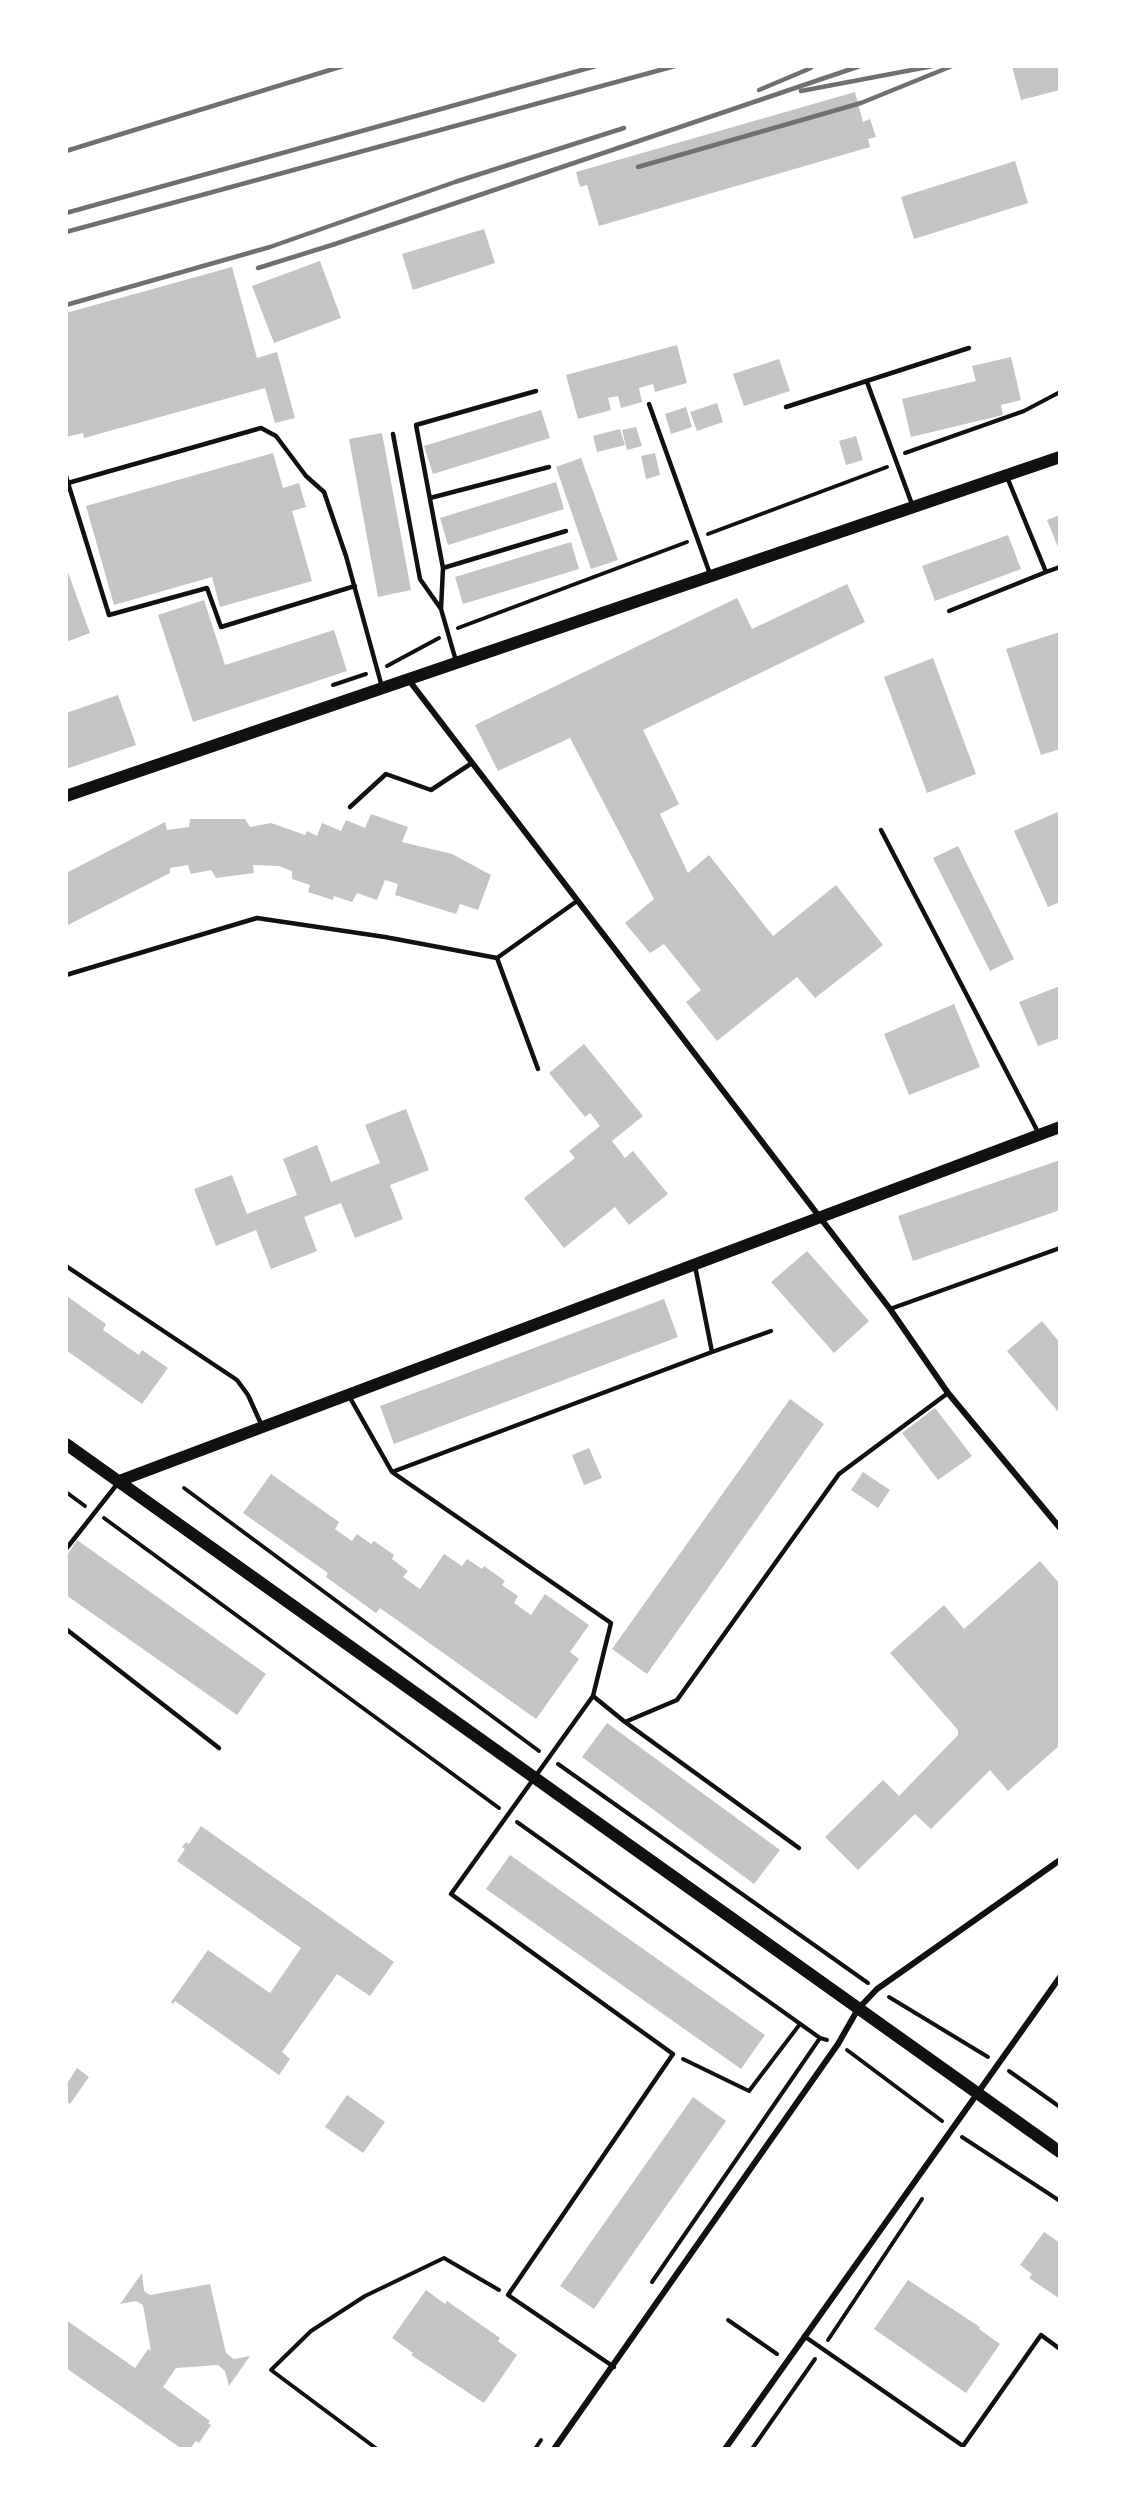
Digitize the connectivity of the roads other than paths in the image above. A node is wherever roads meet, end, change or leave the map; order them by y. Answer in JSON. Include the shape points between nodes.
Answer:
{"nodes":[{"id":1,"x":969,"y":348,"type":"dead end"},
{"id":2,"x":867,"y":382,"type":"junction"},
{"id":3,"x":536,"y":391,"type":"dead end"},
{"id":4,"x":649,"y":404,"type":"dead end"},
{"id":5,"x":786,"y":407,"type":"dead end"},
{"id":6,"x":393,"y":434,"type":"dead end"},
{"id":7,"x":1060,"y":457,"type":"edge"},
{"id":8,"x":549,"y":467,"type":"dead end"},
{"id":9,"x":1006,"y":475,"type":"junction"},
{"id":10,"x":66,"y":476,"type":"edge"},
{"id":11,"x":68,"y":483,"type":"junction"},
{"id":12,"x":430,"y":498,"type":"junction"},
{"id":13,"x":913,"y":507,"type":"junction"},
{"id":14,"x":566,"y":531,"type":"dead end"},
{"id":15,"x":1060,"y":567,"type":"edge"},
{"id":16,"x":443,"y":568,"type":"junction"},
{"id":17,"x":1046,"y":572,"type":"junction"},
{"id":18,"x":711,"y":575,"type":"junction"},
{"id":19,"x":354,"y":586,"type":"junction"},
{"id":20,"x":441,"y":609,"type":"junction"},
{"id":21,"x":949,"y":611,"type":"dead end"},
{"id":22,"x":456,"y":662,"type":"junction"},
{"id":23,"x":408,"y":678,"type":"junction"},
{"id":24,"x":382,"y":687,"type":"junction"},
{"id":25,"x":472,"y":763,"type":"junction"},
{"id":26,"x":66,"y":796,"type":"edge"},
{"id":27,"x":351,"y":807,"type":"dead end"},
{"id":28,"x":881,"y":830,"type":"dead end"},
{"id":29,"x":577,"y":901,"type":"junction"},
{"id":30,"x":497,"y":958,"type":"junction"},
{"id":31,"x":66,"y":975,"type":"edge"},
{"id":32,"x":538,"y":1069,"type":"dead end"},
{"id":33,"x":1060,"y":1127,"type":"edge"},
{"id":34,"x":1039,"y":1134,"type":"junction"},
{"id":35,"x":819,"y":1217,"type":"junction"},
{"id":36,"x":1060,"y":1248,"type":"edge"},
{"id":37,"x":695,"y":1265,"type":"junction"},
{"id":38,"x":66,"y":1266,"type":"edge"},
{"id":39,"x":890,"y":1309,"type":"junction"},
{"id":40,"x":771,"y":1331,"type":"dead end"},
{"id":41,"x":712,"y":1352,"type":"junction"},
{"id":42,"x":948,"y":1393,"type":"junction"},
{"id":43,"x":349,"y":1396,"type":"junction"},
{"id":44,"x":263,"y":1428,"type":"junction"},
{"id":45,"x":66,"y":1444,"type":"edge"},
{"id":46,"x":392,"y":1472,"type":"junction"},
{"id":47,"x":119,"y":1481,"type":"junction"},
{"id":48,"x":1060,"y":1528,"type":"edge"},
{"id":49,"x":66,"y":1549,"type":"edge"},
{"id":50,"x":66,"y":1629,"type":"edge"},
{"id":51,"x":593,"y":1696,"type":"junction"},
{"id":52,"x":625,"y":1722,"type":"junction"},
{"id":53,"x":219,"y":1748,"type":"dead end"},
{"id":54,"x":534,"y":1779,"type":"junction"},
{"id":55,"x":800,"y":1848,"type":"dead end"},
{"id":56,"x":1060,"y":1860,"type":"edge"},
{"id":57,"x":1060,"y":1977,"type":"edge"},
{"id":58,"x":858,"y":2009,"type":"junction"},
{"id":59,"x":978,"y":2094,"type":"junction"},
{"id":60,"x":1060,"y":2152,"type":"edge"},
{"id":61,"x":804,"y":2337,"type":"junction"},
{"id":62,"x":1060,"y":2349,"type":"edge"},
{"id":63,"x":614,"y":2367,"type":"junction"},
{"id":64,"x":963,"y":2448,"type":"edge"},
{"id":65,"x":554,"y":2449,"type":"edge"},
{"id":66,"x":725,"y":2449,"type":"edge"}],
"edges":[{"from":1,"to":2,"type":"lane"},
{"from":2,"to":5,"type":"lane"},
{"from":2,"to":13,"type":"lane"},
{"from":3,"to":12,"type":"lane","via":[[416,425]]},
{"from":4,"to":18,"type":"lane"},
{"from":6,"to":20,"type":"lane","via":[[420,579]]},
{"from":7,"to":9,"type":"main road"},
{"from":8,"to":12,"type":"lane"},
{"from":9,"to":13,"type":"main road"},
{"from":9,"to":17,"type":"lane"},
{"from":10,"to":11,"type":"lane"},
{"from":11,"to":19,"type":"lane","via":[[261,428],[276,436],[306,476],[324,492]]},
{"from":11,"to":19,"type":"lane","via":[[109,615],[207,588],[220,627]]},
{"from":12,"to":16,"type":"lane"},
{"from":13,"to":18,"type":"main road"},
{"from":14,"to":16,"type":"lane"},
{"from":15,"to":17,"type":"lane"},
{"from":16,"to":20,"type":"lane"},
{"from":17,"to":21,"type":"lane"},
{"from":18,"to":22,"type":"main road"},
{"from":19,"to":24,"type":"lane"},
{"from":20,"to":22,"type":"lane"},
{"from":22,"to":23,"type":"main road"},
{"from":23,"to":24,"type":"main road"},
{"from":23,"to":25,"type":"street"},
{"from":24,"to":26,"type":"main road"},
{"from":25,"to":27,"type":"lane","via":[[431,790],[386,774]]},
{"from":25,"to":29,"type":"street"},
{"from":28,"to":34,"type":"lane"},
{"from":29,"to":30,"type":"lane"},
{"from":29,"to":35,"type":"street"},
{"from":30,"to":31,"type":"lane","via":[[257,918]]},
{"from":30,"to":32,"type":"lane"},
{"from":33,"to":34,"type":"main road"},
{"from":34,"to":35,"type":"main road"},
{"from":35,"to":37,"type":"main road"},
{"from":35,"to":39,"type":"street"},
{"from":36,"to":39,"type":"lane"},
{"from":37,"to":41,"type":"lane"},
{"from":37,"to":43,"type":"main road"},
{"from":38,"to":44,"type":"lane","via":[[237,1380]]},
{"from":39,"to":42,"type":"street"},
{"from":40,"to":41,"type":"lane"},
{"from":41,"to":46,"type":"lane"},
{"from":42,"to":48,"type":"street"},
{"from":42,"to":52,"type":"lane","via":[[839,1474],[677,1700]]},
{"from":43,"to":44,"type":"main road"},
{"from":43,"to":46,"type":"lane"},
{"from":44,"to":47,"type":"main road"},
{"from":45,"to":47,"type":"main road"},
{"from":46,"to":51,"type":"lane","via":[[611,1623]]},
{"from":47,"to":49,"type":"lane"},
{"from":47,"to":54,"type":"main road"},
{"from":50,"to":53,"type":"lane"},
{"from":51,"to":52,"type":"lane"},
{"from":51,"to":54,"type":"lane"},
{"from":52,"to":55,"type":"lane"},
{"from":54,"to":58,"type":"main road"},
{"from":54,"to":63,"type":"lane","via":[[451,1894],[673,2054],[508,2295]]},
{"from":56,"to":58,"type":"street","via":[[877,1989]]},
{"from":57,"to":59,"type":"street"},
{"from":58,"to":59,"type":"main road"},
{"from":58,"to":63,"type":"street","via":[[838,2044]]},
{"from":59,"to":60,"type":"main road"},
{"from":59,"to":61,"type":"street"},
{"from":61,"to":64,"type":"lane"},
{"from":61,"to":66,"type":"street"},
{"from":62,"to":64,"type":"lane","via":[[1041,2335]]},
{"from":63,"to":65,"type":"street"}]}
